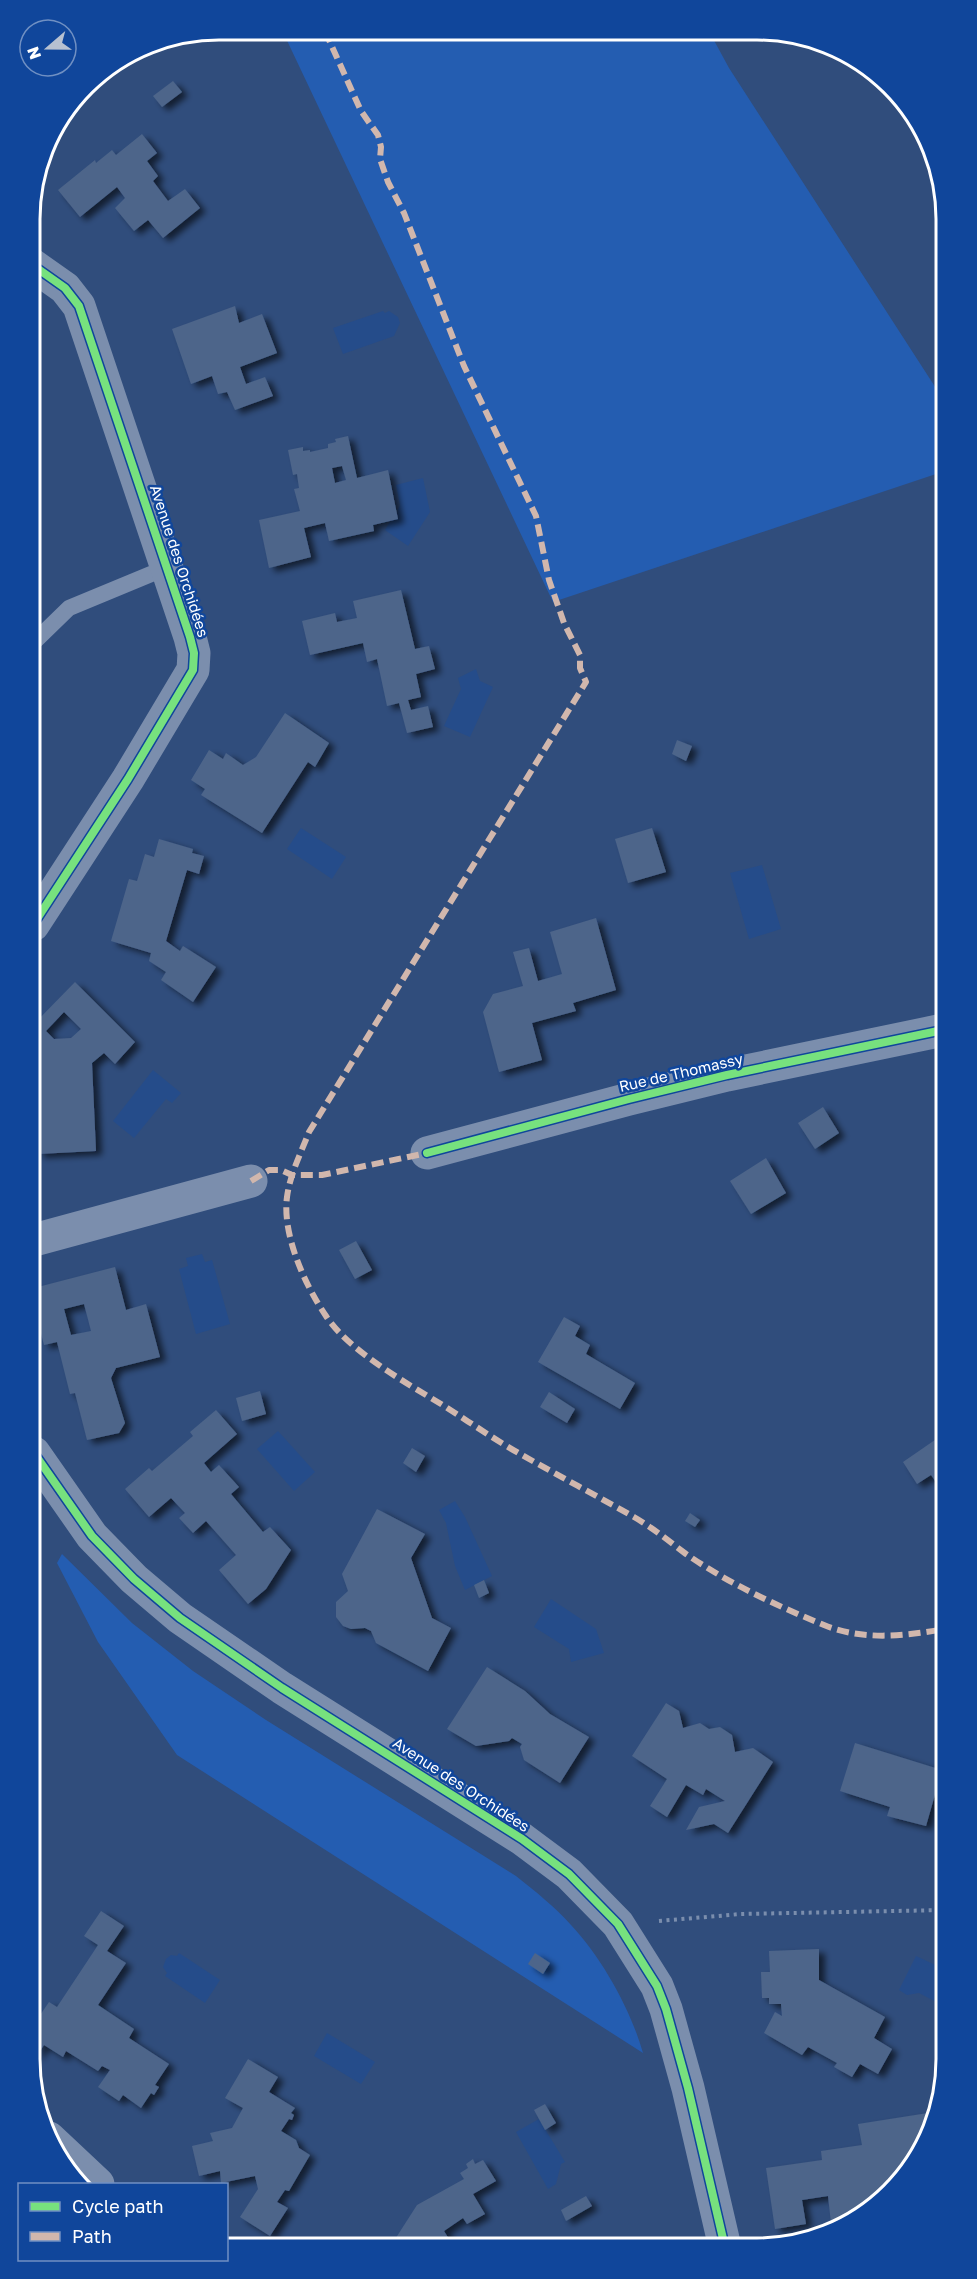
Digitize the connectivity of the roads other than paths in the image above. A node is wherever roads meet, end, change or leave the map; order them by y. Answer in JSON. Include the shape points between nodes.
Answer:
{"nodes":[{"id":1,"x":41,"y":271,"type":"edge"},
{"id":2,"x":168,"y":567,"type":"junction"},
{"id":3,"x":41,"y":636,"type":"edge"},
{"id":4,"x":41,"y":913,"type":"edge"},
{"id":5,"x":936,"y":1031,"type":"edge"},
{"id":6,"x":427,"y":1153,"type":"dead end"},
{"id":7,"x":251,"y":1181,"type":"dead end"},
{"id":8,"x":40,"y":1238,"type":"edge"},
{"id":9,"x":40,"y":1461,"type":"edge"},
{"id":10,"x":71,"y":2158,"type":"edge"},
{"id":11,"x":97,"y":2183,"type":"edge"},
{"id":12,"x":723,"y":2238,"type":"edge"}],
"edges":[{"from":1,"to":2,"type":"street","name":"Avenue des Orchidées","via":[[64,288],[79,306]]},
{"from":2,"to":3,"type":"lane","name":"Avenue des Orchidées","via":[[69,609]]},
{"from":2,"to":4,"type":"street","name":"Avenue des Orchidées","via":[[194,653],[193,670]]},
{"from":5,"to":6,"type":"street","name":"Rue de Thomassy","via":[[727,1075]]},
{"from":7,"to":8,"type":"street"},
{"from":9,"to":12,"type":"street","name":"Avenue des Orchidées","via":[[93,1536],[134,1579],[180,1618],[282,1688],[522,1839],[569,1874],[618,1924],[653,1979],[666,2009]]},
{"from":10,"to":11,"type":"street"}]}
